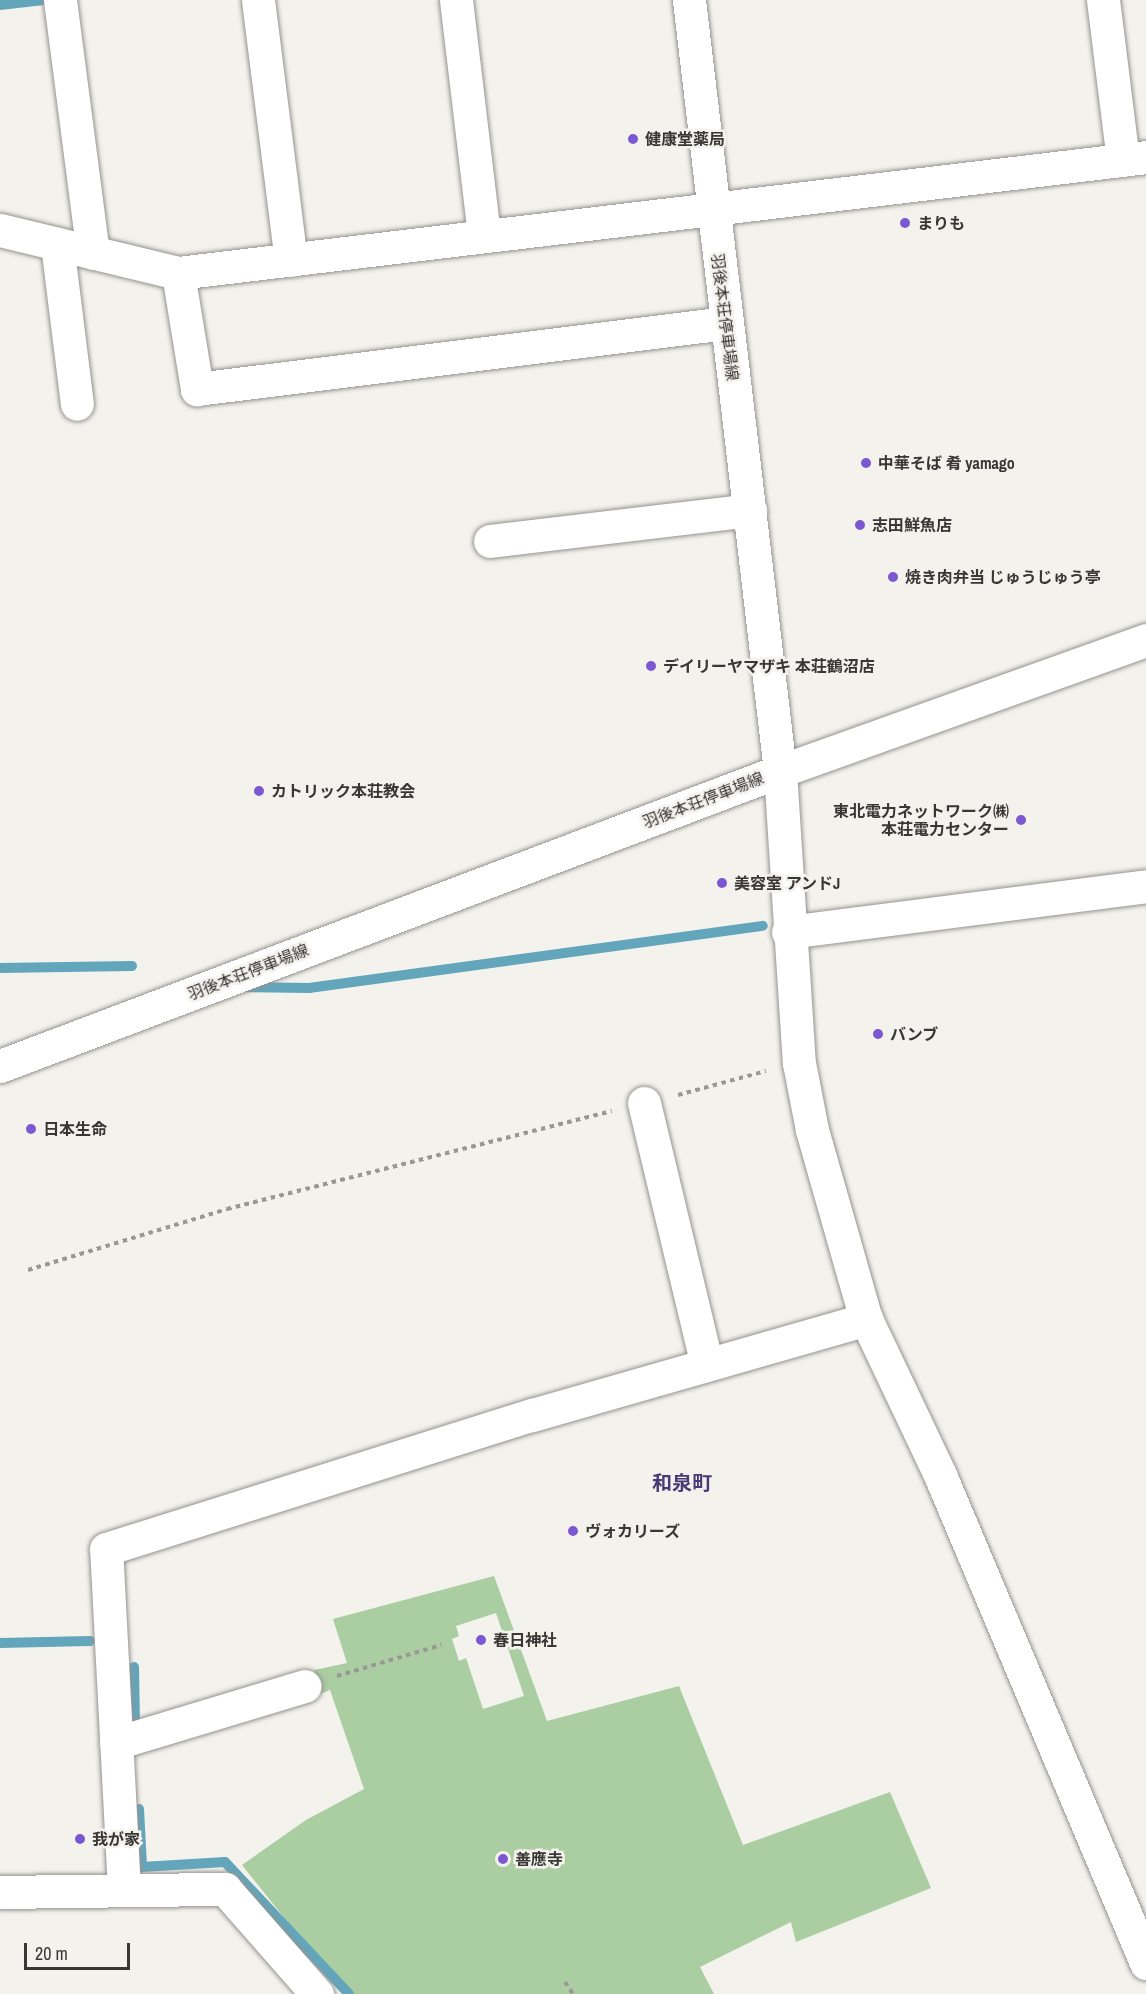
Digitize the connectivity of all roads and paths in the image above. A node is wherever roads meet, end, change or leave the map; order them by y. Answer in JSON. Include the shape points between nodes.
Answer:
{"nodes":[{"id":1,"x":60,"y":0,"type":"edge"},
{"id":2,"x":258,"y":0,"type":"edge"},
{"id":3,"x":456,"y":0,"type":"edge"},
{"id":4,"x":688,"y":0,"type":"edge"},
{"id":5,"x":1103,"y":0,"type":"edge"},
{"id":6,"x":1135,"y":158,"type":"edge"},
{"id":7,"x":711,"y":207,"type":"junction"},
{"id":8,"x":0,"y":230,"type":"edge"},
{"id":9,"x":484,"y":234,"type":"junction"},
{"id":10,"x":57,"y":244,"type":"junction"},
{"id":11,"x":93,"y":253,"type":"junction"},
{"id":12,"x":291,"y":260,"type":"junction"},
{"id":13,"x":178,"y":273,"type":"junction"},
{"id":14,"x":726,"y":323,"type":"junction"},
{"id":15,"x":77,"y":404,"type":"dead end"},
{"id":16,"x":750,"y":510,"type":"junction"},
{"id":17,"x":490,"y":541,"type":"dead end"},
{"id":18,"x":1146,"y":640,"type":"edge"},
{"id":19,"x":780,"y":771,"type":"junction"},
{"id":20,"x":1146,"y":886,"type":"edge"},
{"id":21,"x":788,"y":932,"type":"junction"},
{"id":22,"x":800,"y":1063,"type":"junction"},
{"id":23,"x":0,"y":1066,"type":"edge"},
{"id":24,"x":644,"y":1103,"type":"junction"},
{"id":25,"x":28,"y":1270,"type":"dead end"},
{"id":26,"x":866,"y":1319,"type":"junction"},
{"id":27,"x":707,"y":1365,"type":"junction"},
{"id":28,"x":441,"y":1645,"type":"dead end"},
{"id":29,"x":305,"y":1686,"type":"joint"},
{"id":30,"x":116,"y":1743,"type":"junction"},
{"id":31,"x":124,"y":1890,"type":"junction"},
{"id":32,"x":0,"y":1892,"type":"edge"},
{"id":33,"x":1146,"y":1963,"type":"edge"},
{"id":34,"x":565,"y":1982,"type":"dead end"},
{"id":35,"x":317,"y":1994,"type":"edge"},
{"id":36,"x":573,"y":1994,"type":"edge"}],
"edges":[{"from":1,"to":11,"type":"street"},
{"from":2,"to":12,"type":"street"},
{"from":3,"to":9,"type":"street"},
{"from":4,"to":7,"type":"street","name":"羽後本荘停車場線"},
{"from":5,"to":6,"type":"street"},
{"from":6,"to":7,"type":"street"},
{"from":7,"to":9,"type":"street"},
{"from":7,"to":14,"type":"street","name":"羽後本荘停車場線"},
{"from":8,"to":10,"type":"street"},
{"from":9,"to":12,"type":"street"},
{"from":10,"to":11,"type":"street"},
{"from":10,"to":15,"type":"street"},
{"from":11,"to":13,"type":"street"},
{"from":12,"to":13,"type":"street"},
{"from":13,"to":14,"type":"street","via":[[197,389]]},
{"from":14,"to":16,"type":"street","name":"羽後本荘停車場線"},
{"from":16,"to":17,"type":"street"},
{"from":16,"to":19,"type":"street","name":"羽後本荘停車場線"},
{"from":18,"to":19,"type":"street"},
{"from":19,"to":21,"type":"street"},
{"from":19,"to":23,"type":"street","name":"羽後本荘停車場線"},
{"from":20,"to":21,"type":"street"},
{"from":21,"to":22,"type":"street"},
{"from":22,"to":24,"type":"path"},
{"from":22,"to":26,"type":"street","via":[[812,1130]]},
{"from":24,"to":25,"type":"path","via":[[227,1209]]},
{"from":24,"to":27,"type":"street"},
{"from":26,"to":27,"type":"street"},
{"from":26,"to":33,"type":"street","via":[[940,1475]]},
{"from":27,"to":30,"type":"street","via":[[106,1549]]},
{"from":28,"to":29,"type":"path"},
{"from":29,"to":30,"type":"street"},
{"from":30,"to":31,"type":"street"},
{"from":31,"to":32,"type":"street"},
{"from":31,"to":35,"type":"street","via":[[225,1889]]},
{"from":34,"to":36,"type":"path"}]}
